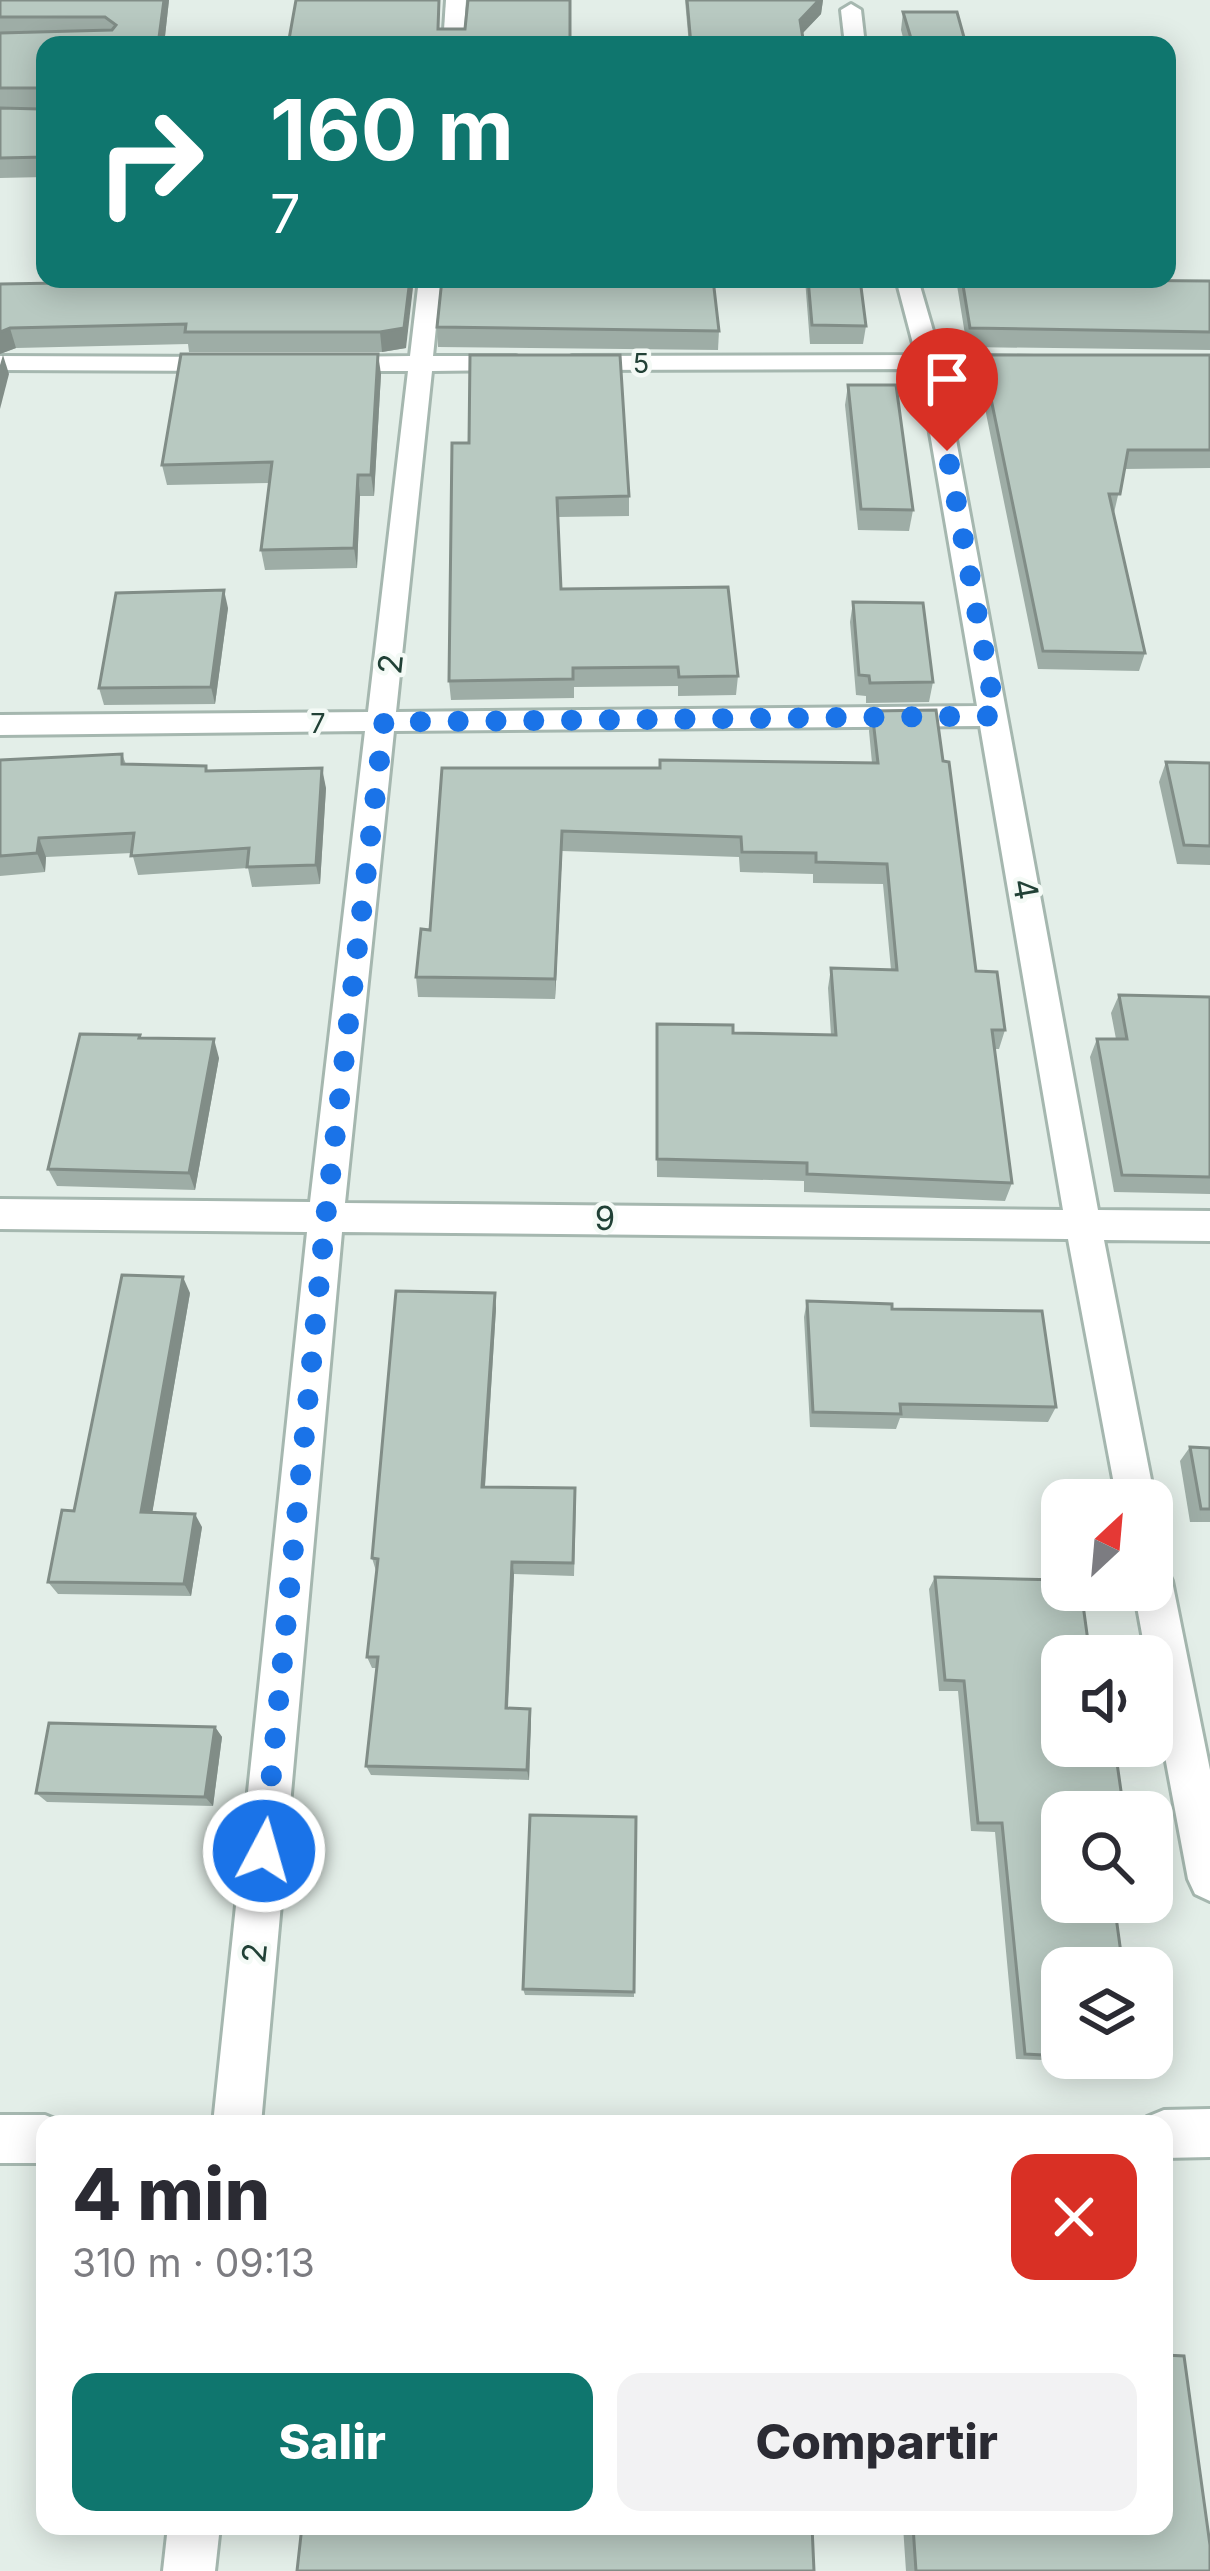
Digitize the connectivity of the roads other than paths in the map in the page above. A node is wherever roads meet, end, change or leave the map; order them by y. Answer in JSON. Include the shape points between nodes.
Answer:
{"nodes":[{"id":1,"x":457,"y":0,"type":"edge"},
{"id":2,"x":851,"y":10,"type":"dead end"},
{"id":3,"x":454,"y":36,"type":"edge"},
{"id":4,"x":854,"y":36,"type":"edge"},
{"id":5,"x":429,"y":288,"type":"edge"},
{"id":6,"x":909,"y":288,"type":"edge"},
{"id":7,"x":930,"y":362,"type":"junction"},
{"id":8,"x":1047,"y":362,"type":"edge"},
{"id":9,"x":0,"y":363,"type":"edge"},
{"id":10,"x":257,"y":364,"type":"edge"},
{"id":11,"x":304,"y":364,"type":"edge"},
{"id":12,"x":421,"y":364,"type":"junction"},
{"id":13,"x":996,"y":716,"type":"junction"},
{"id":14,"x":384,"y":722,"type":"junction"},
{"id":15,"x":0,"y":725,"type":"edge"},
{"id":16,"x":0,"y":1214,"type":"edge"},
{"id":17,"x":326,"y":1214,"type":"junction"},
{"id":18,"x":1083,"y":1224,"type":"junction"},
{"id":19,"x":1210,"y":1226,"type":"edge"},
{"id":20,"x":1132,"y":1479,"type":"edge"},
{"id":21,"x":1158,"y":1611,"type":"edge"},
{"id":22,"x":1210,"y":1879,"type":"edge"},
{"id":23,"x":238,"y":2115,"type":"edge"},
{"id":24,"x":1210,"y":2133,"type":"edge"},
{"id":25,"x":1173,"y":2134,"type":"edge"},
{"id":26,"x":0,"y":2139,"type":"edge"},
{"id":27,"x":36,"y":2139,"type":"edge"},
{"id":28,"x":193,"y":2535,"type":"edge"},
{"id":29,"x":189,"y":2571,"type":"edge"}],
"edges":[{"from":1,"to":3,"type":"street"},
{"from":2,"to":4,"type":"street"},
{"from":5,"to":12,"type":"street","name":"2"},
{"from":6,"to":7,"type":"street","name":"4"},
{"from":7,"to":8,"type":"street","name":"5"},
{"from":7,"to":12,"type":"street","name":"5"},
{"from":7,"to":13,"type":"street","name":"4"},
{"from":9,"to":10,"type":"street"},
{"from":11,"to":12,"type":"street","name":"5"},
{"from":12,"to":14,"type":"street","name":"2"},
{"from":13,"to":14,"type":"street","name":"7"},
{"from":13,"to":18,"type":"street","name":"4"},
{"from":14,"to":15,"type":"street","name":"7"},
{"from":14,"to":17,"type":"street","name":"2"},
{"from":16,"to":17,"type":"street","name":"9"},
{"from":17,"to":18,"type":"street","name":"9"},
{"from":17,"to":23,"type":"street","name":"2"},
{"from":18,"to":19,"type":"street","name":"9"},
{"from":18,"to":20,"type":"street","name":"4"},
{"from":21,"to":22,"type":"street"},
{"from":24,"to":25,"type":"street"},
{"from":26,"to":27,"type":"street"},
{"from":28,"to":29,"type":"street"}]}
